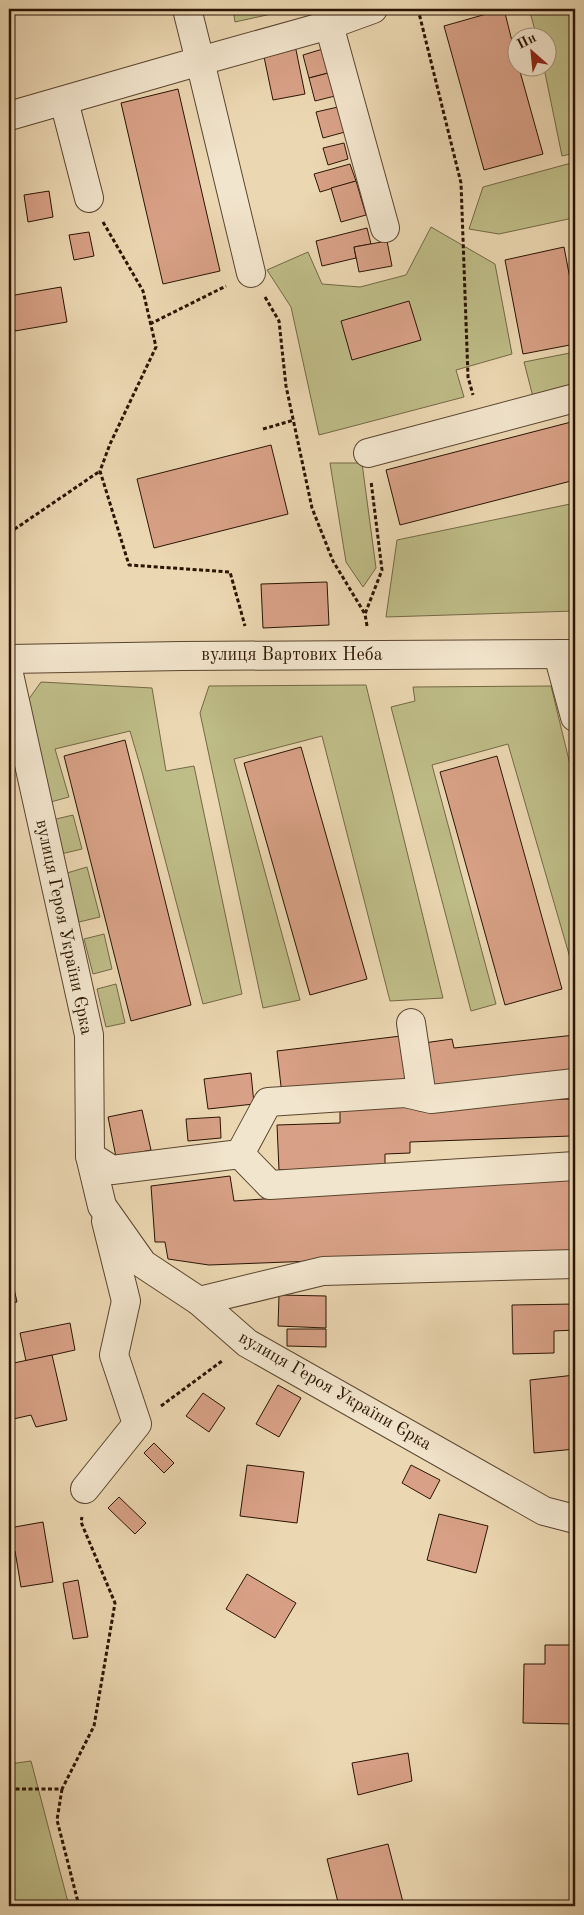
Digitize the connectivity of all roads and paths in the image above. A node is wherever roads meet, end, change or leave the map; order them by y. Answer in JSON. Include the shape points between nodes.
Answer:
{"nodes":[{"id":1,"x":187,"y":9,"type":"edge"},
{"id":2,"x":373,"y":9,"type":"edge"},
{"id":3,"x":418,"y":9,"type":"edge"},
{"id":4,"x":328,"y":25,"type":"junction"},
{"id":5,"x":200,"y":61,"type":"junction"},
{"id":6,"x":64,"y":101,"type":"junction"},
{"id":7,"x":9,"y":116,"type":"edge"},
{"id":8,"x":89,"y":198,"type":"joint"},
{"id":9,"x":385,"y":228,"type":"dead end"},
{"id":10,"x":251,"y":274,"type":"junction"},
{"id":11,"x":150,"y":324,"type":"junction"},
{"id":12,"x":575,"y":398,"type":"edge"},
{"id":13,"x":294,"y":420,"type":"junction"},
{"id":14,"x":480,"y":423,"type":"junction"},
{"id":15,"x":262,"y":430,"type":"dead end"},
{"id":16,"x":368,"y":453,"type":"joint"},
{"id":17,"x":100,"y":471,"type":"junction"},
{"id":18,"x":9,"y":533,"type":"edge"},
{"id":19,"x":366,"y":614,"type":"junction"},
{"id":20,"x":247,"y":633,"type":"dead end"},
{"id":21,"x":567,"y":654,"type":"edge"},
{"id":22,"x":372,"y":655,"type":"junction"},
{"id":23,"x":9,"y":659,"type":"edge"},
{"id":24,"x":9,"y":674,"type":"edge"},
{"id":25,"x":575,"y":717,"type":"edge"},
{"id":26,"x":411,"y":1024,"type":"dead end"},
{"id":27,"x":575,"y":1083,"type":"edge"},
{"id":28,"x":422,"y":1097,"type":"junction"},
{"id":29,"x":240,"y":1154,"type":"junction"},
{"id":30,"x":90,"y":1156,"type":"junction"},
{"id":31,"x":575,"y":1166,"type":"edge"},
{"id":32,"x":102,"y":1206,"type":"junction"},
{"id":33,"x":575,"y":1264,"type":"edge"},
{"id":34,"x":199,"y":1301,"type":"junction"},
{"id":35,"x":247,"y":1343,"type":"junction"},
{"id":36,"x":137,"y":1424,"type":"junction"},
{"id":37,"x":85,"y":1489,"type":"joint"},
{"id":38,"x":575,"y":1519,"type":"edge"},
{"id":39,"x":9,"y":1789,"type":"edge"},
{"id":40,"x":62,"y":1789,"type":"junction"},
{"id":41,"x":79,"y":1906,"type":"edge"}],
"edges":[{"from":1,"to":5,"type":"street"},
{"from":2,"to":4,"type":"street"},
{"from":3,"to":14,"type":"path","via":[[462,183],[468,377]]},
{"from":4,"to":5,"type":"street"},
{"from":4,"to":9,"type":"street"},
{"from":5,"to":6,"type":"street"},
{"from":5,"to":10,"type":"street"},
{"from":6,"to":7,"type":"street"},
{"from":6,"to":8,"type":"street"},
{"from":8,"to":11,"type":"path","via":[[143,292]]},
{"from":10,"to":11,"type":"path"},
{"from":10,"to":13,"type":"path","via":[[279,321],[286,386]]},
{"from":11,"to":17,"type":"path","via":[[156,347]]},
{"from":12,"to":14,"type":"street"},
{"from":13,"to":15,"type":"path"},
{"from":13,"to":19,"type":"path","via":[[312,508],[333,561]]},
{"from":14,"to":16,"type":"street"},
{"from":16,"to":19,"type":"path","via":[[382,570]]},
{"from":17,"to":18,"type":"path"},
{"from":17,"to":20,"type":"path","via":[[129,565],[230,572]]},
{"from":19,"to":22,"type":"path"},
{"from":21,"to":22,"type":"street","name":"вулиця Вартових Неба"},
{"from":21,"to":25,"type":"street"},
{"from":22,"to":23,"type":"street","name":"вулиця Вартових Неба"},
{"from":24,"to":30,"type":"street","name":"вулиця Героя України Єрка","via":[[89,1035]]},
{"from":26,"to":28,"type":"street"},
{"from":27,"to":28,"type":"street","via":[[431,1099]]},
{"from":28,"to":29,"type":"street","via":[[405,1092],[268,1102]]},
{"from":29,"to":30,"type":"street","via":[[112,1170]]},
{"from":29,"to":31,"type":"street","via":[[270,1185]]},
{"from":30,"to":32,"type":"street","name":"вулиця Героя України Єрка"},
{"from":32,"to":34,"type":"street","name":"вулиця Героя України Єрка","via":[[143,1264]]},
{"from":32,"to":36,"type":"street","via":[[126,1301],[114,1355]]},
{"from":33,"to":34,"type":"street","via":[[323,1270]]},
{"from":34,"to":35,"type":"street","name":"вулиця Героя України Єрка"},
{"from":35,"to":36,"type":"path"},
{"from":35,"to":38,"type":"street","name":"вулиця Героя України Єрка","via":[[544,1511]]},
{"from":36,"to":37,"type":"street"},
{"from":37,"to":40,"type":"path","via":[[81,1522],[115,1603],[94,1726]]},
{"from":39,"to":40,"type":"path"},
{"from":40,"to":41,"type":"path","via":[[57,1820]]}]}
